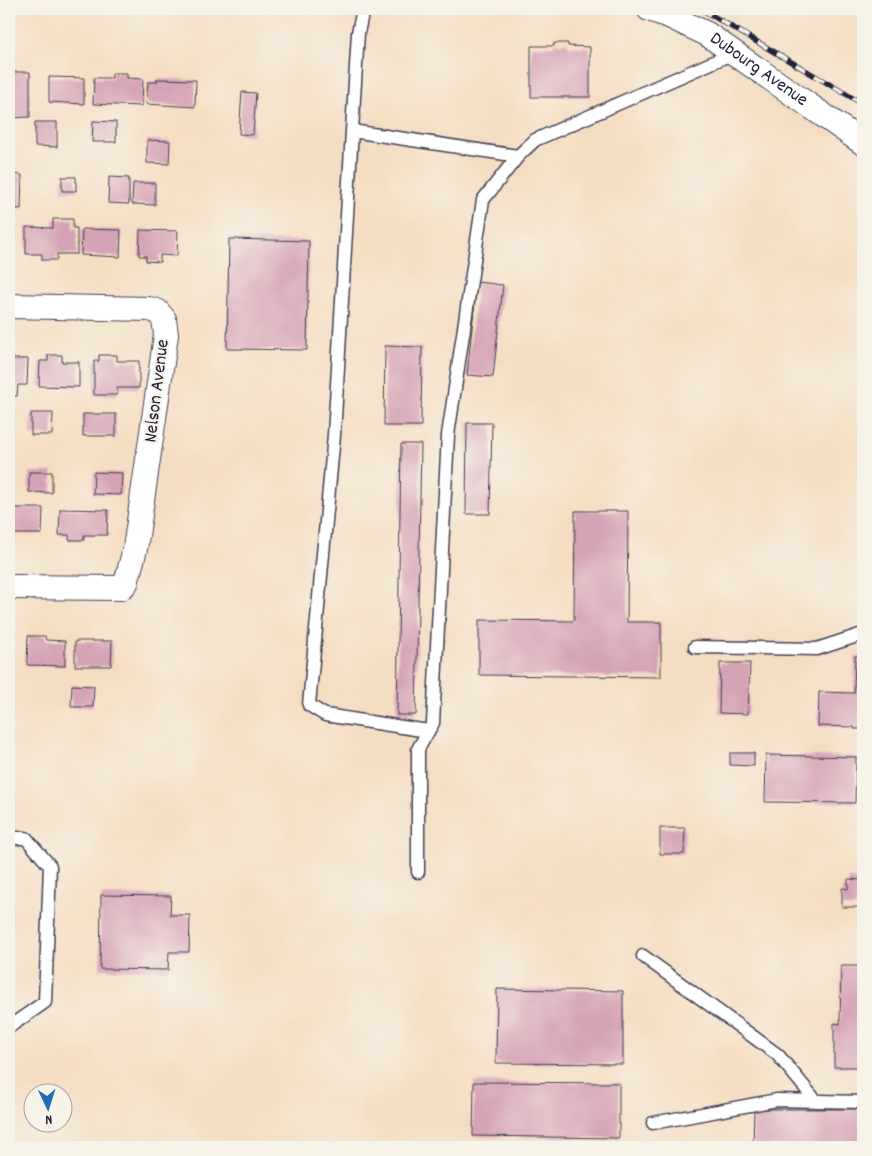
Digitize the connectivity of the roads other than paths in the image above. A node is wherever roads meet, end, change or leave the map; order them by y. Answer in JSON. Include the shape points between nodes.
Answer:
{"nodes":[{"id":1,"x":363,"y":9,"type":"edge"},
{"id":2,"x":649,"y":9,"type":"edge"},
{"id":3,"x":734,"y":53,"type":"junction"},
{"id":4,"x":352,"y":131,"type":"junction"},
{"id":5,"x":863,"y":143,"type":"edge"},
{"id":6,"x":518,"y":156,"type":"junction"},
{"id":7,"x":9,"y":306,"type":"edge"},
{"id":8,"x":9,"y":587,"type":"edge"},
{"id":9,"x":863,"y":634,"type":"edge"},
{"id":10,"x":695,"y":647,"type":"dead end"},
{"id":11,"x":428,"y":731,"type":"junction"},
{"id":12,"x":9,"y":838,"type":"edge"},
{"id":13,"x":418,"y":872,"type":"dead end"},
{"id":14,"x":643,"y":956,"type":"dead end"},
{"id":15,"x":9,"y":1027,"type":"edge"},
{"id":16,"x":816,"y":1101,"type":"junction"},
{"id":17,"x":863,"y":1102,"type":"edge"},
{"id":18,"x":653,"y":1123,"type":"dead end"}],
"edges":[{"from":1,"to":4,"type":"lane","via":[[358,33]]},
{"from":2,"to":3,"type":"street","name":"Dubourg Avenue","via":[[707,34]]},
{"from":3,"to":5,"type":"street","name":"Dubourg Avenue"},
{"from":3,"to":6,"type":"lane","via":[[535,140]]},
{"from":4,"to":6,"type":"lane"},
{"from":4,"to":11,"type":"lane","via":[[334,435],[309,705],[326,715]]},
{"from":6,"to":11,"type":"lane","via":[[483,200],[448,435],[433,723]]},
{"from":7,"to":8,"type":"street","name":"Nelson Avenue","via":[[150,309],[164,319],[166,335],[135,550],[126,583],[121,588]]},
{"from":9,"to":10,"type":"lane","via":[[817,648]]},
{"from":11,"to":13,"type":"lane","via":[[418,749]]},
{"from":12,"to":15,"type":"lane","via":[[26,838],[50,866],[45,1002]]},
{"from":14,"to":16,"type":"lane","via":[[778,1055]]},
{"from":16,"to":17,"type":"lane"},
{"from":16,"to":18,"type":"lane","via":[[777,1100]]}]}
